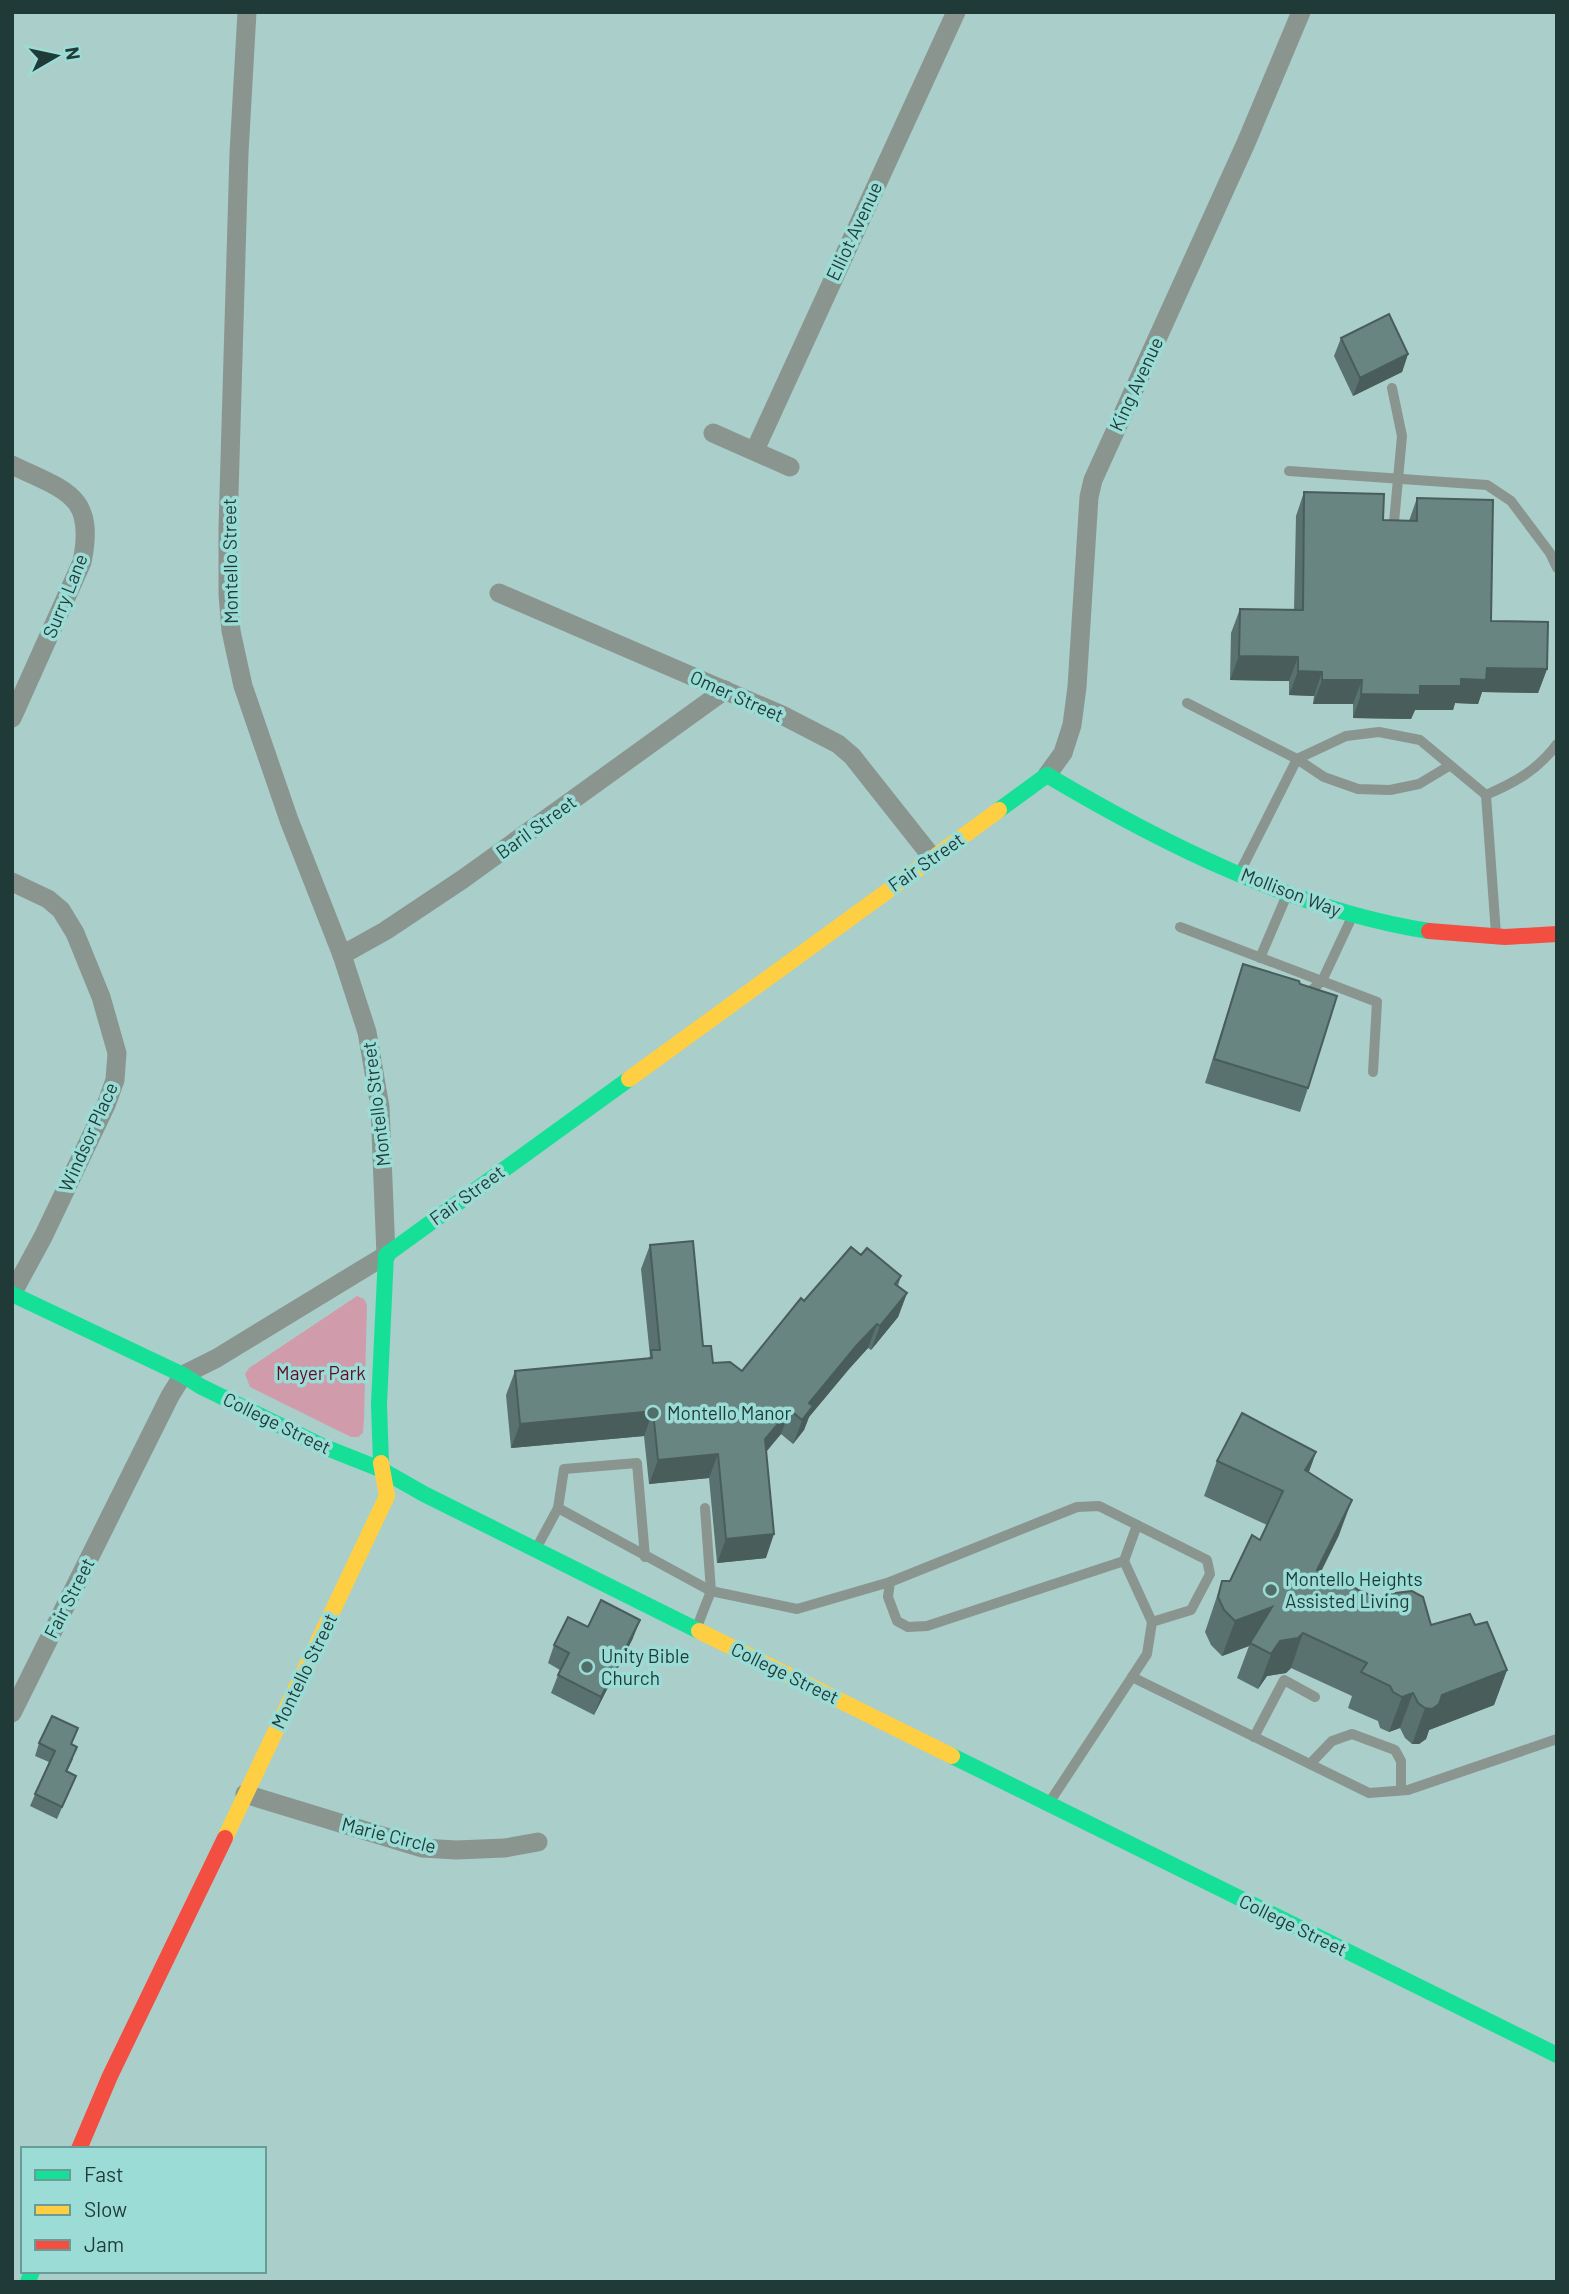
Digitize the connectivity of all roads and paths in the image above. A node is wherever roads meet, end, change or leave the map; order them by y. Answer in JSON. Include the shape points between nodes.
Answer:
{"nodes":[{"id":1,"x":247,"y":12,"type":"edge"},
{"id":2,"x":956,"y":12,"type":"edge"},
{"id":3,"x":1301,"y":12,"type":"edge"},
{"id":4,"x":1392,"y":388,"type":"dead end"},
{"id":5,"x":713,"y":433,"type":"dead end"},
{"id":6,"x":755,"y":450,"type":"junction"},
{"id":7,"x":12,"y":465,"type":"edge"},
{"id":8,"x":790,"y":467,"type":"dead end"},
{"id":9,"x":1289,"y":471,"type":"dead end"},
{"id":10,"x":1398,"y":479,"type":"junction"},
{"id":11,"x":1393,"y":534,"type":"edge"},
{"id":12,"x":1557,"y":568,"type":"edge"},
{"id":13,"x":499,"y":593,"type":"dead end"},
{"id":14,"x":725,"y":690,"type":"junction"},
{"id":15,"x":1187,"y":703,"type":"dead end"},
{"id":16,"x":12,"y":718,"type":"edge"},
{"id":17,"x":1557,"y":744,"type":"edge"},
{"id":18,"x":1297,"y":759,"type":"junction"},
{"id":19,"x":1449,"y":766,"type":"junction"},
{"id":20,"x":1046,"y":775,"type":"junction"},
{"id":21,"x":1486,"y":795,"type":"junction"},
{"id":22,"x":932,"y":857,"type":"junction"},
{"id":23,"x":1239,"y":873,"type":"junction"},
{"id":24,"x":12,"y":882,"type":"edge"},
{"id":25,"x":1287,"y":893,"type":"junction"},
{"id":26,"x":1353,"y":916,"type":"junction"},
{"id":27,"x":1180,"y":928,"type":"dead end"},
{"id":28,"x":1557,"y":934,"type":"edge"},
{"id":29,"x":1496,"y":936,"type":"junction"},
{"id":30,"x":342,"y":955,"type":"junction"},
{"id":31,"x":1260,"y":958,"type":"junction"},
{"id":32,"x":1322,"y":981,"type":"junction"},
{"id":33,"x":1294,"y":999,"type":"edge"},
{"id":34,"x":1373,"y":1072,"type":"dead end"},
{"id":35,"x":386,"y":1255,"type":"junction"},
{"id":36,"x":12,"y":1294,"type":"edge"},
{"id":37,"x":183,"y":1375,"type":"junction"},
{"id":38,"x":380,"y":1469,"type":"junction"},
{"id":39,"x":558,"y":1508,"type":"junction"},
{"id":40,"x":705,"y":1508,"type":"dead end"},
{"id":41,"x":1137,"y":1525,"type":"junction"},
{"id":42,"x":535,"y":1550,"type":"junction"},
{"id":43,"x":645,"y":1557,"type":"junction"},
{"id":44,"x":1124,"y":1561,"type":"junction"},
{"id":45,"x":890,"y":1582,"type":"junction"},
{"id":46,"x":711,"y":1591,"type":"junction"},
{"id":47,"x":1152,"y":1622,"type":"junction"},
{"id":48,"x":696,"y":1630,"type":"junction"},
{"id":49,"x":1132,"y":1677,"type":"junction"},
{"id":50,"x":1315,"y":1697,"type":"dead end"},
{"id":51,"x":12,"y":1713,"type":"edge"},
{"id":52,"x":1254,"y":1737,"type":"junction"},
{"id":53,"x":1557,"y":1739,"type":"edge"},
{"id":54,"x":1310,"y":1764,"type":"junction"},
{"id":55,"x":1401,"y":1790,"type":"junction"},
{"id":56,"x":245,"y":1794,"type":"junction"},
{"id":57,"x":1048,"y":1804,"type":"junction"},
{"id":58,"x":538,"y":1842,"type":"dead end"},
{"id":59,"x":1557,"y":2055,"type":"edge"},
{"id":60,"x":80,"y":2147,"type":"edge"}],
"edges":[{"from":1,"to":30,"type":"street","name":"Montello Street","via":[[228,528],[231,631],[243,686]]},
{"from":2,"to":6,"type":"street","name":"Elliot Avenue"},
{"from":3,"to":20,"type":"street","name":"King Avenue","via":[[1093,480],[1072,725],[1063,752]]},
{"from":4,"to":10,"type":"lane","via":[[1402,436]]},
{"from":5,"to":6,"type":"street"},
{"from":6,"to":8,"type":"street"},
{"from":7,"to":16,"type":"street","name":"Surry Lane","via":[[56,487],[79,505],[87,539],[82,562]]},
{"from":9,"to":10,"type":"lane"},
{"from":10,"to":11,"type":"lane"},
{"from":10,"to":12,"type":"lane","via":[[1487,485],[1511,501]]},
{"from":13,"to":14,"type":"street","name":"Omer Street"},
{"from":14,"to":22,"type":"street","name":"Omer Street","via":[[845,750]]},
{"from":14,"to":30,"type":"street","name":"Baril Street","via":[[463,879]]},
{"from":15,"to":18,"type":"lane"},
{"from":17,"to":21,"type":"lane","via":[[1518,782]]},
{"from":18,"to":19,"type":"lane","via":[[1324,777],[1358,789],[1390,790],[1419,784]]},
{"from":18,"to":19,"type":"lane","via":[[1346,736],[1379,732],[1420,740]]},
{"from":18,"to":23,"type":"lane"},
{"from":19,"to":21,"type":"lane"},
{"from":20,"to":22,"type":"main road","name":"Fair Street"},
{"from":20,"to":23,"type":"main road","name":"Mollison Way","via":[[1138,827]]},
{"from":21,"to":29,"type":"lane"},
{"from":22,"to":35,"type":"main road","name":"Fair Street"},
{"from":23,"to":25,"type":"main road","name":"Mollison Way"},
{"from":24,"to":36,"type":"street","name":"Windsor Place","via":[[48,899],[68,922],[101,997],[117,1053],[115,1080],[106,1105]]},
{"from":25,"to":26,"type":"main road","name":"Mollison Way"},
{"from":25,"to":31,"type":"lane"},
{"from":26,"to":29,"type":"main road","name":"Mollison Way","via":[[1401,927]]},
{"from":26,"to":32,"type":"lane"},
{"from":27,"to":31,"type":"lane"},
{"from":28,"to":29,"type":"main road","name":"Mollison Way"},
{"from":30,"to":35,"type":"street","name":"Montello Street","via":[[367,1032],[380,1107]]},
{"from":31,"to":32,"type":"lane","via":[[1273,967]]},
{"from":32,"to":33,"type":"lane","via":[[1300,1000]]},
{"from":32,"to":34,"type":"lane","via":[[1377,1002]]},
{"from":35,"to":37,"type":"street","name":"Fair Street"},
{"from":35,"to":38,"type":"main road","name":"Montello Street"},
{"from":36,"to":37,"type":"main road","name":"College Street"},
{"from":37,"to":38,"type":"main road","name":"College Street","via":[[323,1446]]},
{"from":37,"to":51,"type":"street","name":"Fair Street"},
{"from":38,"to":42,"type":"main road","name":"College Street"},
{"from":38,"to":56,"type":"main road","name":"Montello Street","via":[[387,1496]]},
{"from":39,"to":42,"type":"lane"},
{"from":39,"to":43,"type":"lane"},
{"from":39,"to":43,"type":"lane","via":[[564,1469],[637,1463]]},
{"from":40,"to":46,"type":"lane"},
{"from":41,"to":44,"type":"lane"},
{"from":41,"to":45,"type":"lane","via":[[1099,1506],[1077,1507]]},
{"from":41,"to":47,"type":"lane","via":[[1207,1560],[1210,1574],[1191,1610]]},
{"from":42,"to":48,"type":"main road","name":"College Street"},
{"from":43,"to":46,"type":"lane"},
{"from":44,"to":45,"type":"lane","via":[[927,1626],[908,1627],[897,1621],[888,1597]]},
{"from":44,"to":47,"type":"lane"},
{"from":45,"to":46,"type":"lane","via":[[797,1609]]},
{"from":46,"to":48,"type":"lane"},
{"from":47,"to":49,"type":"lane","via":[[1147,1654]]},
{"from":48,"to":57,"type":"main road","name":"College Street"},
{"from":49,"to":52,"type":"lane"},
{"from":49,"to":57,"type":"lane"},
{"from":50,"to":52,"type":"lane","via":[[1284,1680]]},
{"from":52,"to":54,"type":"lane"},
{"from":53,"to":55,"type":"lane"},
{"from":54,"to":55,"type":"lane","via":[[1369,1793]]},
{"from":54,"to":55,"type":"lane","via":[[1332,1741],[1352,1734],[1395,1750],[1401,1761]]},
{"from":56,"to":58,"type":"street","name":"Marie Circle","via":[[422,1848],[456,1850]]},
{"from":56,"to":60,"type":"main road","name":"Montello Street"},
{"from":57,"to":59,"type":"main road","name":"College Street"}]}
